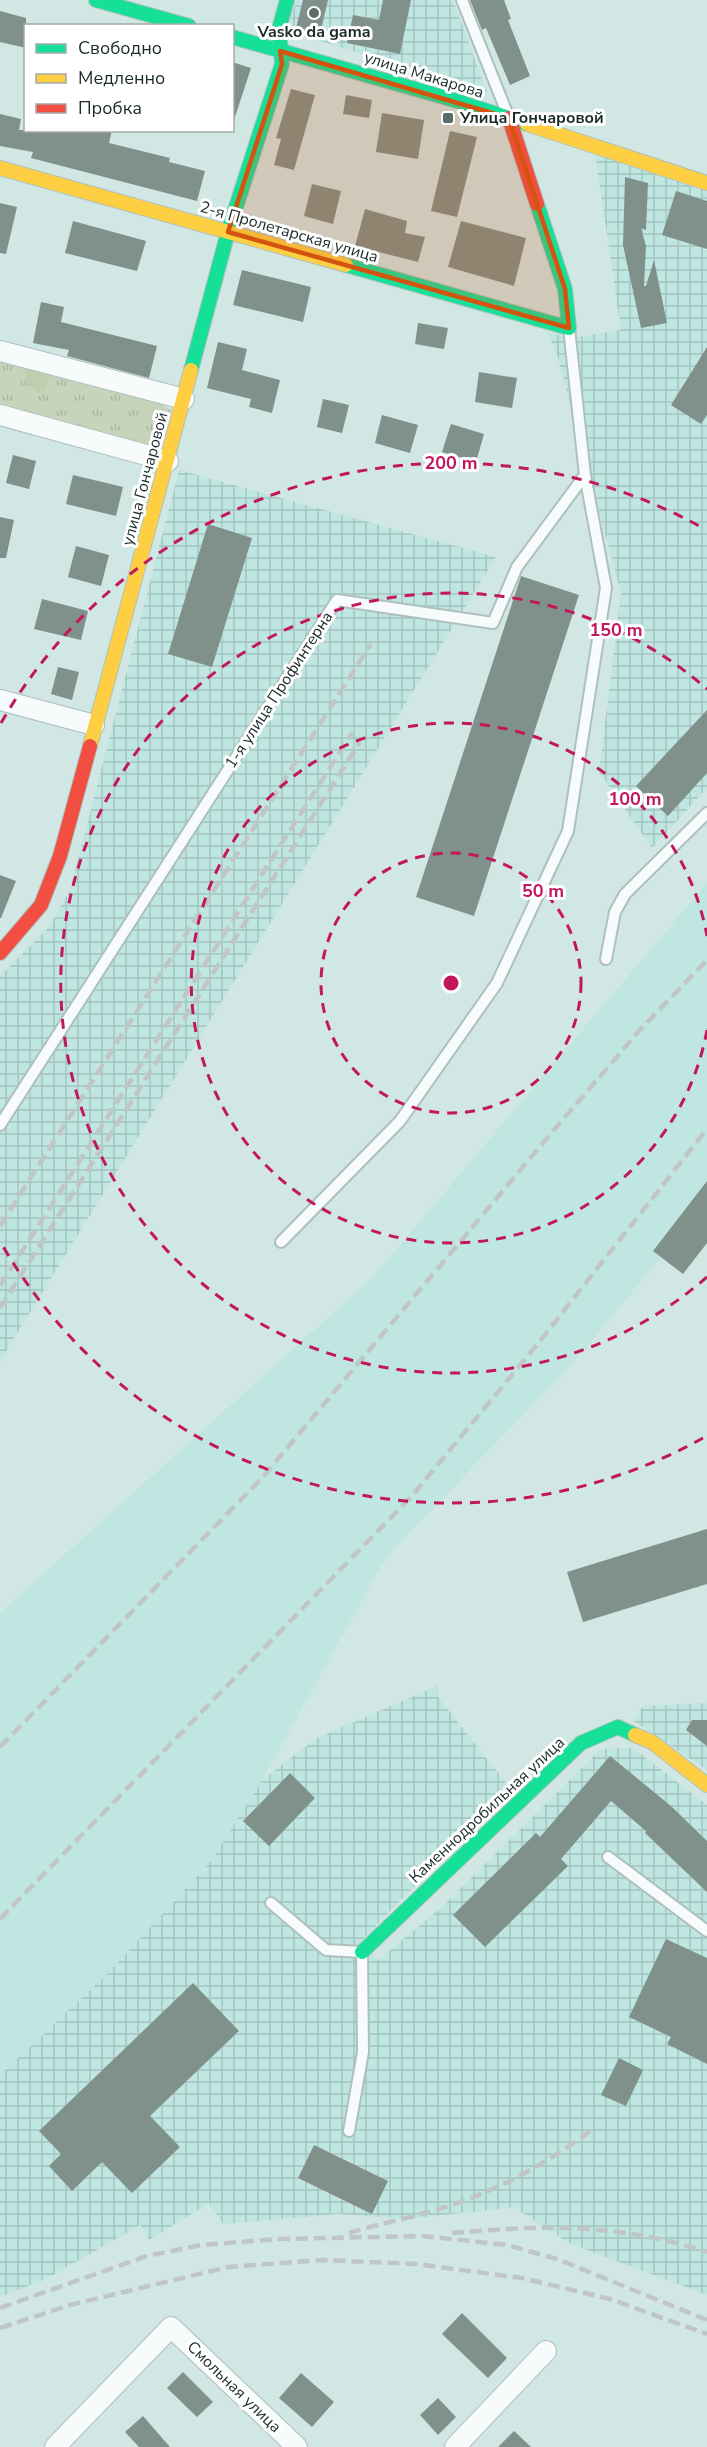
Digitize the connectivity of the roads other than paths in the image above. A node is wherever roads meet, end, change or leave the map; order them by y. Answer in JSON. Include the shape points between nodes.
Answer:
{"nodes":[{"id":1,"x":96,"y":0,"type":"edge"},
{"id":2,"x":287,"y":0,"type":"edge"},
{"id":3,"x":462,"y":0,"type":"edge"},
{"id":4,"x":182,"y":24,"type":"edge"},
{"id":5,"x":234,"y":38,"type":"edge"},
{"id":6,"x":280,"y":51,"type":"junction"},
{"id":7,"x":509,"y":118,"type":"junction"},
{"id":8,"x":0,"y":168,"type":"edge"},
{"id":9,"x":707,"y":183,"type":"edge"},
{"id":10,"x":228,"y":232,"type":"junction"},
{"id":11,"x":569,"y":328,"type":"junction"},
{"id":12,"x":0,"y":351,"type":"edge"},
{"id":13,"x":184,"y":399,"type":"junction"},
{"id":14,"x":0,"y":414,"type":"edge"},
{"id":15,"x":168,"y":461,"type":"junction"},
{"id":16,"x":585,"y":475,"type":"junction"},
{"id":17,"x":0,"y":700,"type":"edge"},
{"id":18,"x":94,"y":725,"type":"junction"},
{"id":19,"x":707,"y":813,"type":"edge"},
{"id":20,"x":0,"y":953,"type":"edge"},
{"id":21,"x":606,"y":959,"type":"dead end"},
{"id":22,"x":0,"y":1125,"type":"edge"},
{"id":23,"x":281,"y":1242,"type":"dead end"},
{"id":24,"x":707,"y":1785,"type":"edge"},
{"id":25,"x":608,"y":1857,"type":"dead end"},
{"id":26,"x":271,"y":1903,"type":"dead end"},
{"id":27,"x":707,"y":1931,"type":"edge"},
{"id":28,"x":362,"y":1952,"type":"junction"},
{"id":29,"x":350,"y":2131,"type":"dead end"},
{"id":30,"x":546,"y":2351,"type":"dead end"},
{"id":31,"x":55,"y":2447,"type":"edge"},
{"id":32,"x":297,"y":2447,"type":"edge"},
{"id":33,"x":455,"y":2447,"type":"edge"}],
"edges":[{"from":1,"to":4,"type":"street"},
{"from":2,"to":6,"type":"street","name":"улица Гончаровой","via":[[279,29]]},
{"from":3,"to":7,"type":"lane"},
{"from":5,"to":6,"type":"street","name":"улица Макарова"},
{"from":6,"to":7,"type":"street","name":"улица Макарова"},
{"from":6,"to":10,"type":"street","name":"улица Гончаровой","via":[[282,64]]},
{"from":7,"to":9,"type":"street","name":"улица Макарова"},
{"from":7,"to":11,"type":"street","via":[[565,289]]},
{"from":8,"to":10,"type":"street","name":"2-я Пролетарская улица"},
{"from":10,"to":11,"type":"street","name":"2-я Пролетарская улица"},
{"from":10,"to":13,"type":"street","name":"улица Гончаровой"},
{"from":11,"to":16,"type":"lane"},
{"from":12,"to":13,"type":"street"},
{"from":13,"to":15,"type":"street","name":"улица Гончаровой"},
{"from":14,"to":15,"type":"street"},
{"from":15,"to":18,"type":"street","name":"улица Гончаровой"},
{"from":16,"to":22,"type":"lane","name":"1-я улица Профинтерна","via":[[517,567],[493,623],[337,600]]},
{"from":16,"to":23,"type":"lane","via":[[606,588],[568,831],[498,983],[400,1120]]},
{"from":17,"to":18,"type":"street"},
{"from":18,"to":20,"type":"street","name":"улица Гончаровой","via":[[60,856],[41,906]]},
{"from":19,"to":21,"type":"lane","via":[[625,894],[615,912]]},
{"from":24,"to":28,"type":"street","name":"Каменнодробильная улица","via":[[652,1742],[618,1727],[582,1743]]},
{"from":25,"to":27,"type":"lane"},
{"from":26,"to":28,"type":"lane","via":[[326,1950]]},
{"from":28,"to":29,"type":"lane","via":[[363,2052]]},
{"from":30,"to":33,"type":"street"},
{"from":31,"to":32,"type":"street","name":"Смольная улица","via":[[171,2327]]}]}
